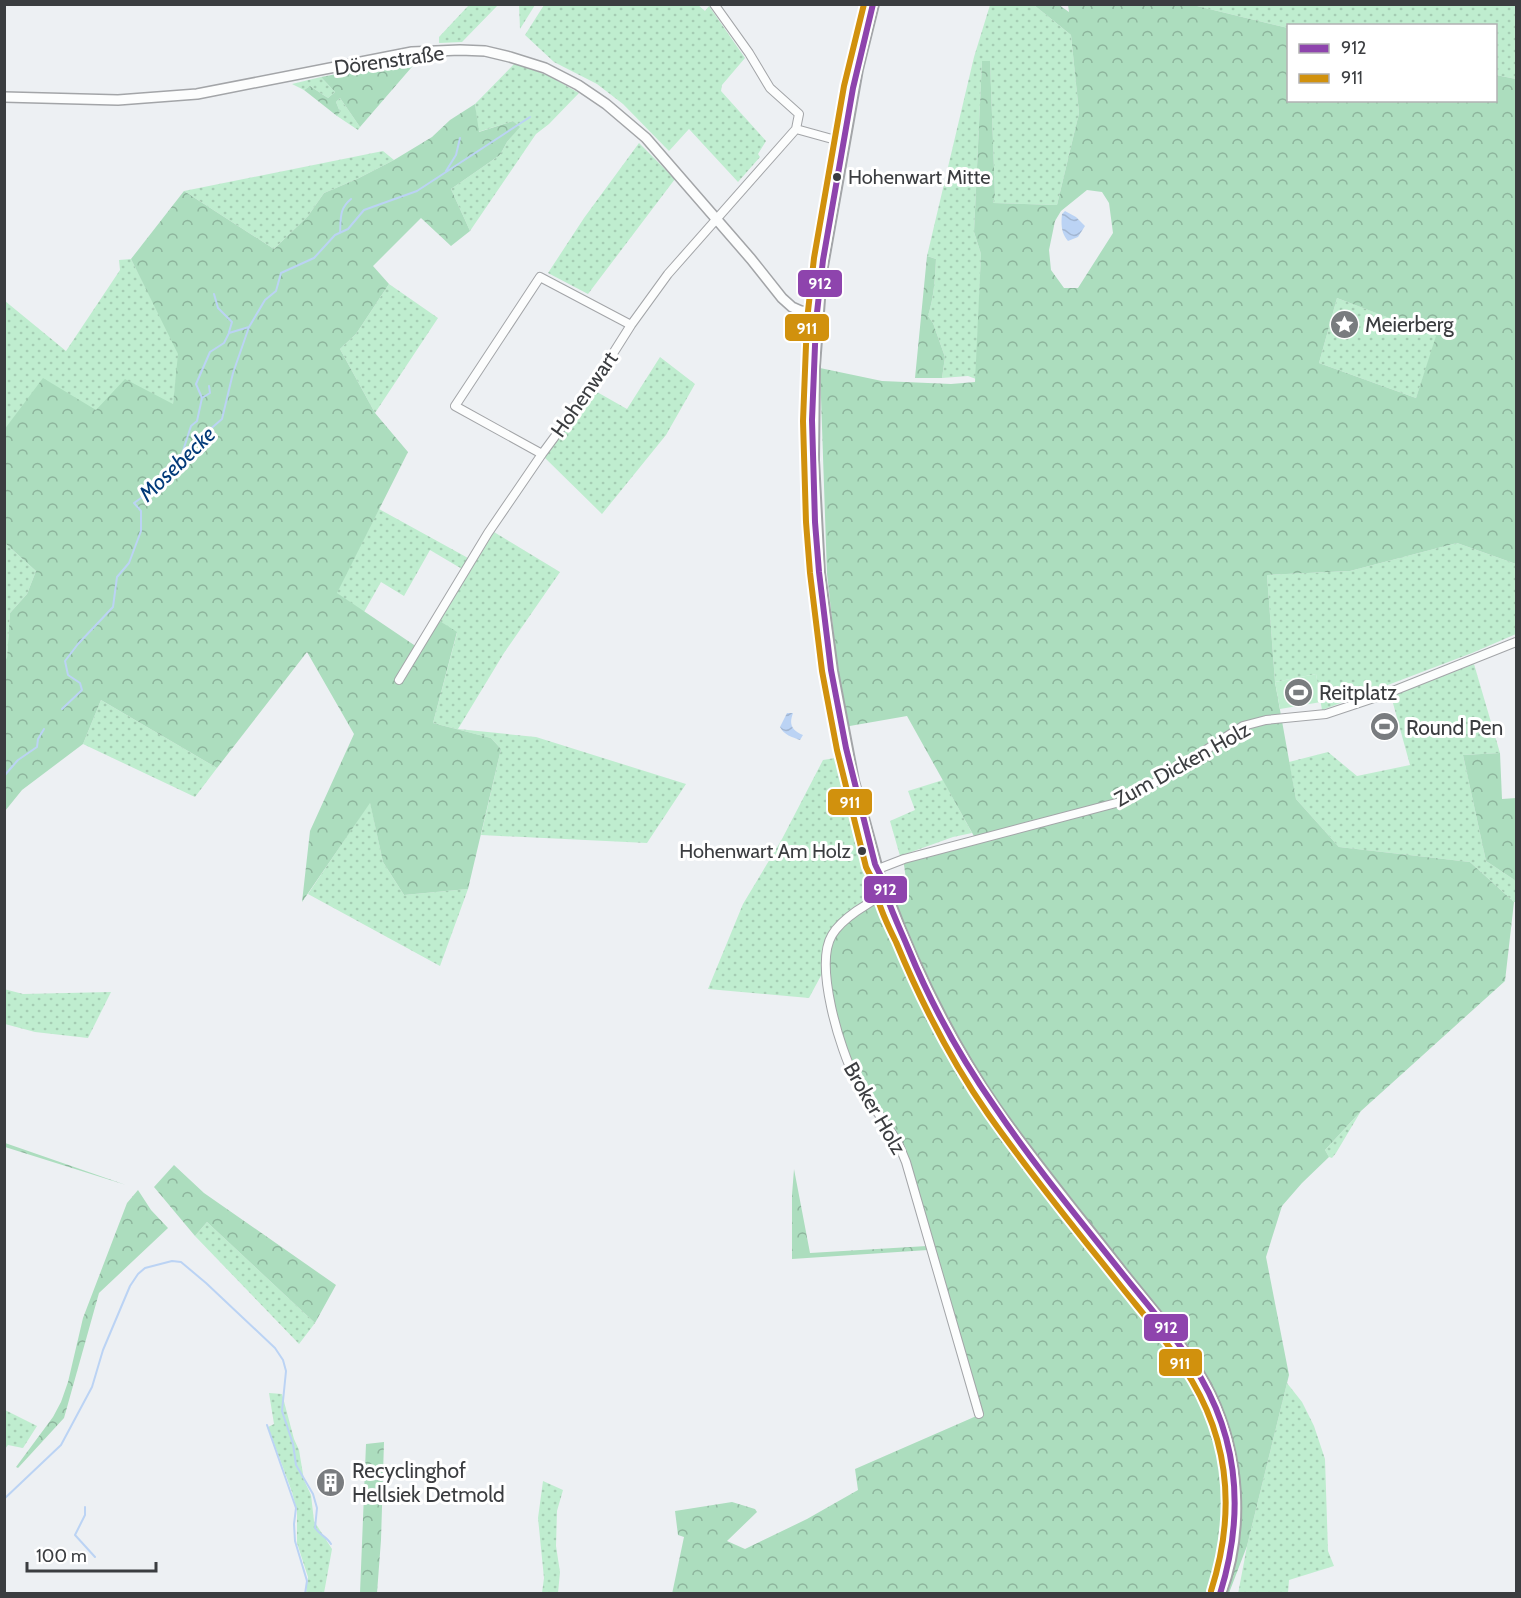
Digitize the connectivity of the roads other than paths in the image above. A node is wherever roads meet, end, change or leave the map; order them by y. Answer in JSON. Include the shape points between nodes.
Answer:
{"nodes":[{"id":1,"x":714,"y":4,"type":"edge"},
{"id":2,"x":873,"y":4,"type":"edge"},
{"id":3,"x":4,"y":97,"type":"edge"},
{"id":4,"x":796,"y":129,"type":"junction"},
{"id":5,"x":843,"y":142,"type":"junction"},
{"id":6,"x":717,"y":219,"type":"junction"},
{"id":7,"x":817,"y":314,"type":"junction"},
{"id":8,"x":631,"y":325,"type":"junction"},
{"id":9,"x":542,"y":454,"type":"junction"},
{"id":10,"x":1516,"y":642,"type":"edge"},
{"id":11,"x":399,"y":680,"type":"dead end"},
{"id":12,"x":878,"y":869,"type":"junction"},
{"id":13,"x":886,"y":894,"type":"junction"},
{"id":14,"x":979,"y":1414,"type":"dead end"},
{"id":15,"x":1220,"y":1593,"type":"edge"}],
"edges":[{"from":1,"to":4,"type":"street","via":[[770,88],[800,114]]},
{"from":2,"to":5,"type":"main road"},
{"from":3,"to":6,"type":"street","name":"Dörenstraße","via":[[118,100],[198,94],[412,52],[485,51],[545,68],[606,104],[646,138]]},
{"from":4,"to":5,"type":"street"},
{"from":4,"to":6,"type":"street","name":"Hohenwart"},
{"from":5,"to":7,"type":"main road"},
{"from":6,"to":7,"type":"street","name":"Dörenstraße","via":[[782,298],[792,307]]},
{"from":6,"to":8,"type":"street","name":"Hohenwart","via":[[668,274]]},
{"from":7,"to":12,"type":"main road","via":[[813,460],[823,610],[845,745]]},
{"from":8,"to":9,"type":"street","name":"Hohenwart"},
{"from":8,"to":9,"type":"street","via":[[540,278],[455,406]]},
{"from":9,"to":11,"type":"street","name":"Hohenwart","via":[[488,533]]},
{"from":10,"to":12,"type":"street","name":"Zum Dicken Holz","via":[[1326,714],[1242,726],[1120,802]]},
{"from":12,"to":13,"type":"main road"},
{"from":13,"to":14,"type":"street","name":"Broker Holz","via":[[847,919],[831,936],[825,966],[829,998],[849,1067],[898,1142],[906,1162]]},
{"from":13,"to":15,"type":"main road","via":[[931,999],[977,1081],[1179,1347],[1209,1394],[1228,1448],[1236,1506],[1231,1554]]}]}
